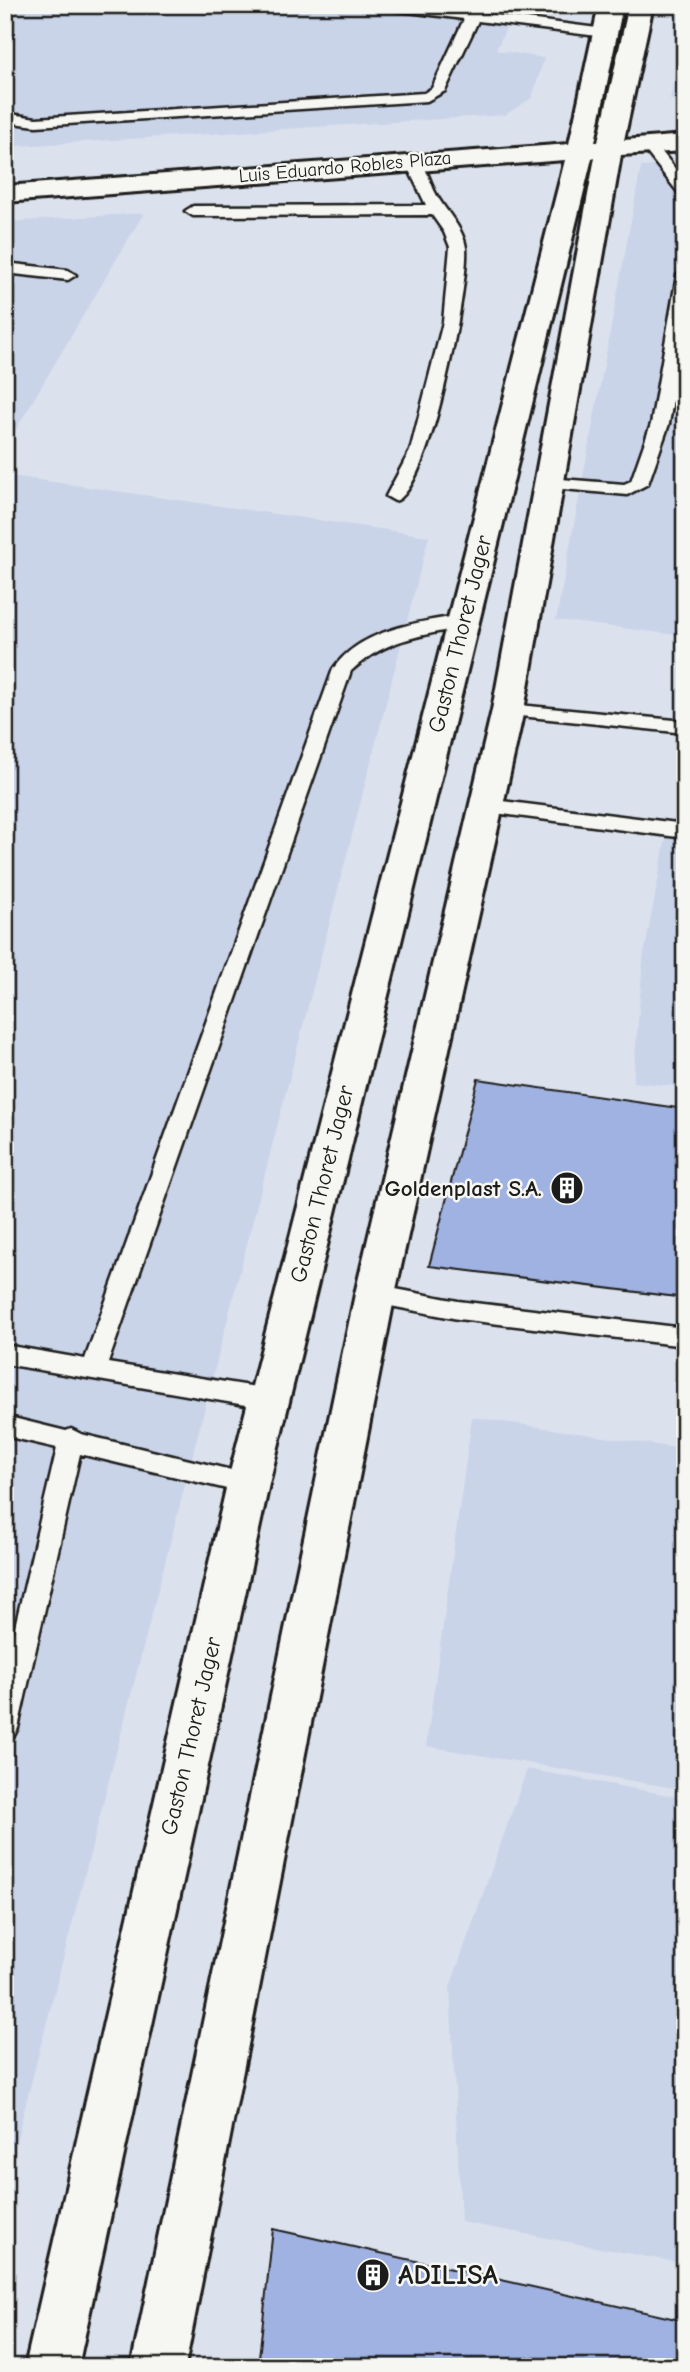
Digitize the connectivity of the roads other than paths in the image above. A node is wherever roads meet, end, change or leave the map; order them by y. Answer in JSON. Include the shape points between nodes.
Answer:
{"nodes":[{"id":1,"x":383,"y":5,"type":"edge"},
{"id":2,"x":641,"y":5,"type":"edge"},
{"id":3,"x":474,"y":11,"type":"edge"},
{"id":4,"x":608,"y":19,"type":"edge"},
{"id":5,"x":5,"y":117,"type":"edge"},
{"id":6,"x":685,"y":125,"type":"edge"},
{"id":7,"x":597,"y":140,"type":"junction"},
{"id":8,"x":685,"y":143,"type":"edge"},
{"id":9,"x":649,"y":145,"type":"junction"},
{"id":10,"x":413,"y":162,"type":"junction"},
{"id":11,"x":5,"y":171,"type":"edge"},
{"id":12,"x":685,"y":192,"type":"edge"},
{"id":13,"x":5,"y":194,"type":"edge"},
{"id":14,"x":436,"y":210,"type":"junction"},
{"id":15,"x":193,"y":211,"type":"dead end"},
{"id":16,"x":5,"y":268,"type":"edge"},
{"id":17,"x":68,"y":275,"type":"dead end"},
{"id":18,"x":685,"y":275,"type":"edge"},
{"id":19,"x":548,"y":483,"type":"junction"},
{"id":20,"x":396,"y":496,"type":"dead end"},
{"id":21,"x":463,"y":621,"type":"junction"},
{"id":22,"x":508,"y":710,"type":"junction"},
{"id":23,"x":685,"y":727,"type":"edge"},
{"id":24,"x":486,"y":806,"type":"junction"},
{"id":25,"x":685,"y":831,"type":"edge"},
{"id":26,"x":375,"y":1294,"type":"junction"},
{"id":27,"x":685,"y":1338,"type":"edge"},
{"id":28,"x":5,"y":1354,"type":"edge"},
{"id":29,"x":93,"y":1370,"type":"junction"},
{"id":30,"x":268,"y":1399,"type":"junction"},
{"id":31,"x":5,"y":1426,"type":"edge"},
{"id":32,"x":71,"y":1439,"type":"junction"},
{"id":33,"x":248,"y":1484,"type":"junction"},
{"id":34,"x":5,"y":1728,"type":"edge"},
{"id":35,"x":51,"y":2367,"type":"edge"},
{"id":36,"x":158,"y":2367,"type":"edge"}],
"edges":[{"from":1,"to":3,"type":"lane"},
{"from":2,"to":7,"type":"street","name":"Gaston Thoret Jager"},
{"from":3,"to":4,"type":"lane"},
{"from":3,"to":5,"type":"lane","via":[[438,91],[427,97],[36,122]]},
{"from":4,"to":7,"type":"street","name":"Gaston Thoret Jager"},
{"from":6,"to":7,"type":"street","name":"Luis Eduardo Robles Plaza"},
{"from":7,"to":9,"type":"street","name":"Luis Eduardo Robles Plaza"},
{"from":7,"to":10,"type":"street","name":"Luis Eduardo Robles Plaza"},
{"from":7,"to":11,"type":"street","name":"Luis Eduardo Robles Plaza"},
{"from":7,"to":19,"type":"street","name":"Gaston Thoret Jager"},
{"from":7,"to":21,"type":"street","name":"Gaston Thoret Jager"},
{"from":8,"to":9,"type":"street","name":"Luis Eduardo Robles Plaza"},
{"from":9,"to":12,"type":"lane"},
{"from":10,"to":13,"type":"street","name":"Luis Eduardo Robles Plaza"},
{"from":10,"to":14,"type":"lane"},
{"from":14,"to":15,"type":"lane"},
{"from":14,"to":20,"type":"lane","via":[[458,247],[451,322],[419,451]]},
{"from":16,"to":17,"type":"lane"},
{"from":18,"to":19,"type":"lane","via":[[660,424],[639,484],[627,490]]},
{"from":19,"to":22,"type":"street","name":"Gaston Thoret Jager"},
{"from":21,"to":29,"type":"lane","via":[[399,631],[359,651],[342,669]]},
{"from":21,"to":30,"type":"street","name":"Gaston Thoret Jager"},
{"from":22,"to":23,"type":"lane"},
{"from":22,"to":24,"type":"street","name":"Gaston Thoret Jager"},
{"from":24,"to":25,"type":"lane"},
{"from":24,"to":26,"type":"street","name":"Gaston Thoret Jager"},
{"from":26,"to":27,"type":"lane","via":[[458,1310]]},
{"from":26,"to":36,"type":"street","name":"Gaston Thoret Jager"},
{"from":28,"to":29,"type":"lane"},
{"from":29,"to":30,"type":"lane"},
{"from":30,"to":33,"type":"street","name":"Gaston Thoret Jager"},
{"from":31,"to":32,"type":"lane"},
{"from":32,"to":33,"type":"lane"},
{"from":32,"to":34,"type":"lane"},
{"from":33,"to":35,"type":"street","name":"Gaston Thoret Jager"}]}
